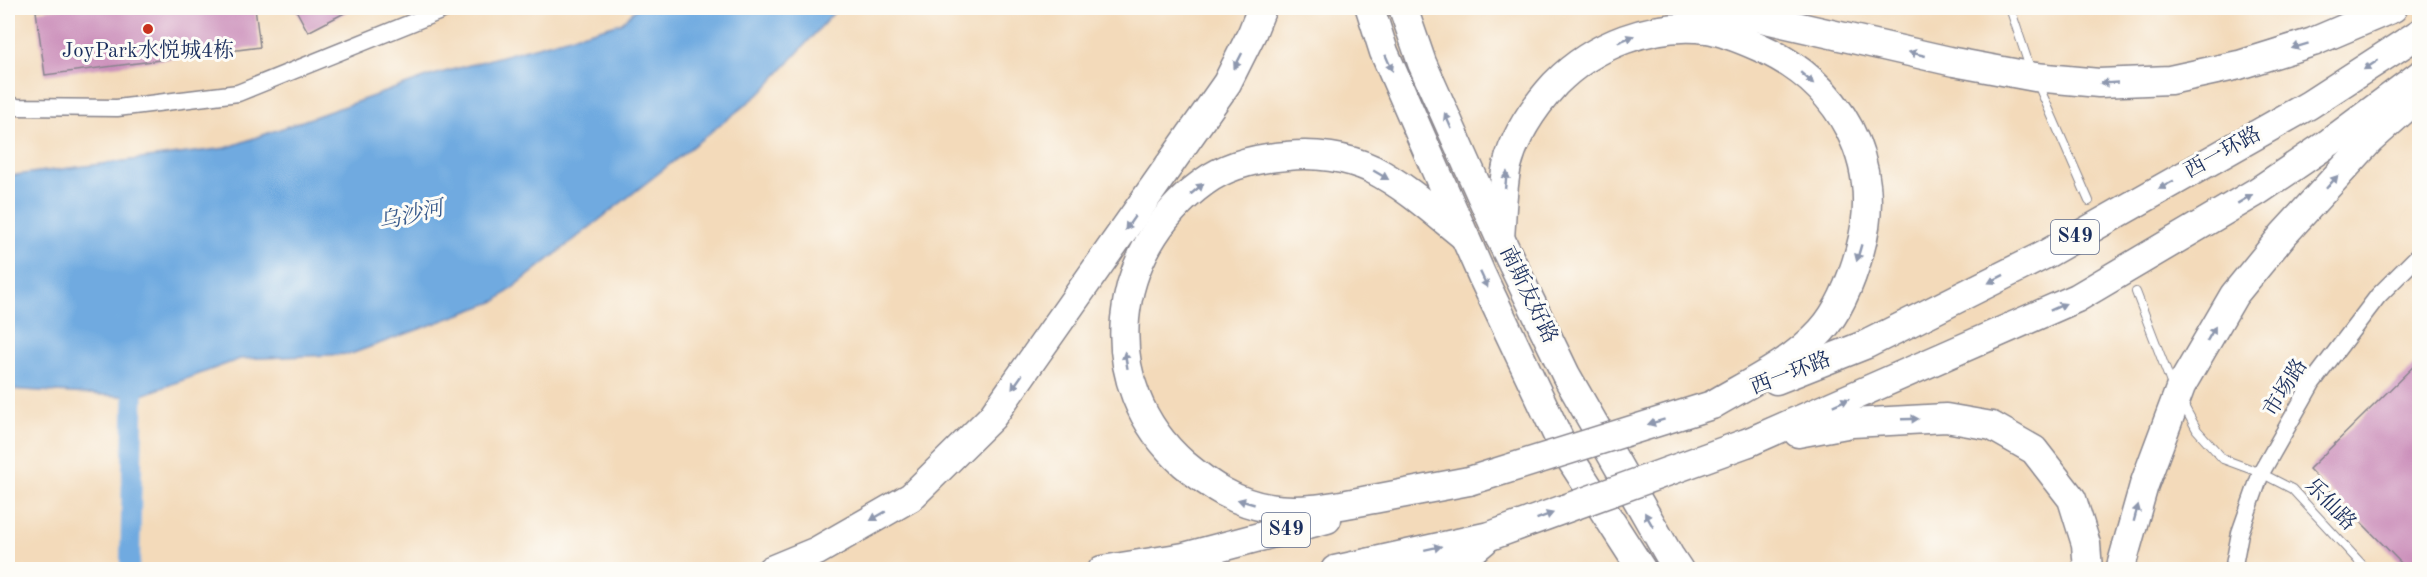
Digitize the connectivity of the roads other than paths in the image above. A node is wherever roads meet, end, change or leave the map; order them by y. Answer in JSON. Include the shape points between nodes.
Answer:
{"nodes":[{"id":1,"x":448,"y":8,"type":"edge"},
{"id":2,"x":1262,"y":8,"type":"edge"},
{"id":3,"x":1370,"y":8,"type":"edge"},
{"id":4,"x":1403,"y":8,"type":"edge"},
{"id":5,"x":1717,"y":8,"type":"edge"},
{"id":6,"x":2010,"y":8,"type":"edge"},
{"id":7,"x":2393,"y":8,"type":"edge"},
{"id":8,"x":2420,"y":33,"type":"edge"},
{"id":9,"x":2029,"y":65,"type":"dead end"},
{"id":10,"x":2420,"y":75,"type":"edge"},
{"id":11,"x":2040,"y":89,"type":"dead end"},
{"id":12,"x":2420,"y":96,"type":"edge"},
{"id":13,"x":8,"y":103,"type":"edge"},
{"id":14,"x":2089,"y":201,"type":"dead end"},
{"id":15,"x":1465,"y":237,"type":"junction"},
{"id":16,"x":1500,"y":238,"type":"junction"},
{"id":17,"x":2420,"y":254,"type":"edge"},
{"id":18,"x":2136,"y":292,"type":"dead end"},
{"id":19,"x":2171,"y":383,"type":"dead end"},
{"id":20,"x":1712,"y":405,"type":"junction"},
{"id":21,"x":2185,"y":408,"type":"dead end"},
{"id":22,"x":1749,"y":442,"type":"junction"},
{"id":23,"x":2261,"y":473,"type":"junction"},
{"id":24,"x":1468,"y":481,"type":"junction"},
{"id":25,"x":1491,"y":536,"type":"junction"},
{"id":26,"x":771,"y":570,"type":"edge"},
{"id":27,"x":1102,"y":570,"type":"edge"},
{"id":28,"x":1335,"y":570,"type":"edge"},
{"id":29,"x":1449,"y":570,"type":"edge"},
{"id":30,"x":1642,"y":570,"type":"edge"},
{"id":31,"x":1679,"y":570,"type":"edge"},
{"id":32,"x":2088,"y":570,"type":"edge"},
{"id":33,"x":2120,"y":570,"type":"edge"},
{"id":34,"x":2233,"y":570,"type":"edge"},
{"id":35,"x":2367,"y":570,"type":"edge"}],
"edges":[{"from":1,"to":13,"type":"street","via":[[238,93],[117,108],[16,107]]},
{"from":2,"to":26,"type":"highway","one_way":true,"via":[[1240,58],[1214,102],[992,417],[910,497],[817,551]]},
{"from":3,"to":15,"type":"highway","name":"南斯友好路","one_way":true,"via":[[1384,52]]},
{"from":16,"to":4,"type":"highway","name":"南斯友好路","one_way":true,"via":[[1422,63]]},
{"from":7,"to":5,"type":"highway","one_way":true,"via":[[2313,42],[2239,65],[2170,80],[2099,83],[2035,77],[1954,62]]},
{"from":6,"to":9,"type":"lane"},
{"from":8,"to":20,"type":"highway","name":"西一环路","number":"S49","one_way":true,"via":[[2309,105],[2048,253],[1867,344]]},
{"from":22,"to":10,"type":"highway","name":"西一环路","number":"S49","one_way":true,"via":[[2077,298],[2258,191]]},
{"from":11,"to":14,"type":"lane"},
{"from":33,"to":12,"type":"highway","one_way":true,"via":[[2144,485],[2181,386],[2234,295],[2370,140]]},
{"from":24,"to":15,"type":"highway","one_way":true,"via":[[1314,510],[1269,508],[1233,498],[1199,477],[1168,450],[1145,415],[1129,380],[1123,341],[1127,298],[1144,248],[1172,210],[1206,181],[1238,165],[1302,154],[1370,168],[1407,190]]},
{"from":15,"to":30,"type":"highway","name":"南斯友好路","one_way":true,"via":[[1564,449]]},
{"from":16,"to":20,"type":"highway","one_way":true,"via":[[1507,165],[1522,129],[1539,101],[1567,72],[1599,50],[1636,34],[1708,29],[1778,55],[1809,78],[1839,108],[1866,172],[1864,237],[1854,271],[1842,301],[1821,331],[1789,359]]},
{"from":31,"to":16,"type":"highway","name":"南斯友好路","one_way":true,"via":[[1566,375]]},
{"from":17,"to":23,"type":"street","name":"市场路","via":[[2378,296],[2312,383]]},
{"from":18,"to":19,"type":"lane"},
{"from":20,"to":24,"type":"highway","name":"西一环路","number":"S49","one_way":true,"bridge":true},
{"from":21,"to":23,"type":"lane","name":"乐仙路","via":[[2197,430],[2223,459]]},
{"from":25,"to":22,"type":"highway","name":"西一环路","number":"S49","one_way":true,"bridge":true},
{"from":22,"to":32,"type":"highway","one_way":true,"via":[[1890,420],[1946,418],[1992,426],[2034,450],[2072,499],[2086,544]]},
{"from":23,"to":34,"type":"street","name":"市场路","via":[[2240,533]]},
{"from":23,"to":35,"type":"lane","name":"乐仙路","via":[[2292,489]]},
{"from":24,"to":27,"type":"highway","name":"西一环路","number":"S49","via":[[1184,557]]},
{"from":28,"to":25,"type":"highway","name":"西一环路","number":"S49","one_way":true},
{"from":25,"to":29,"type":"highway"}]}
